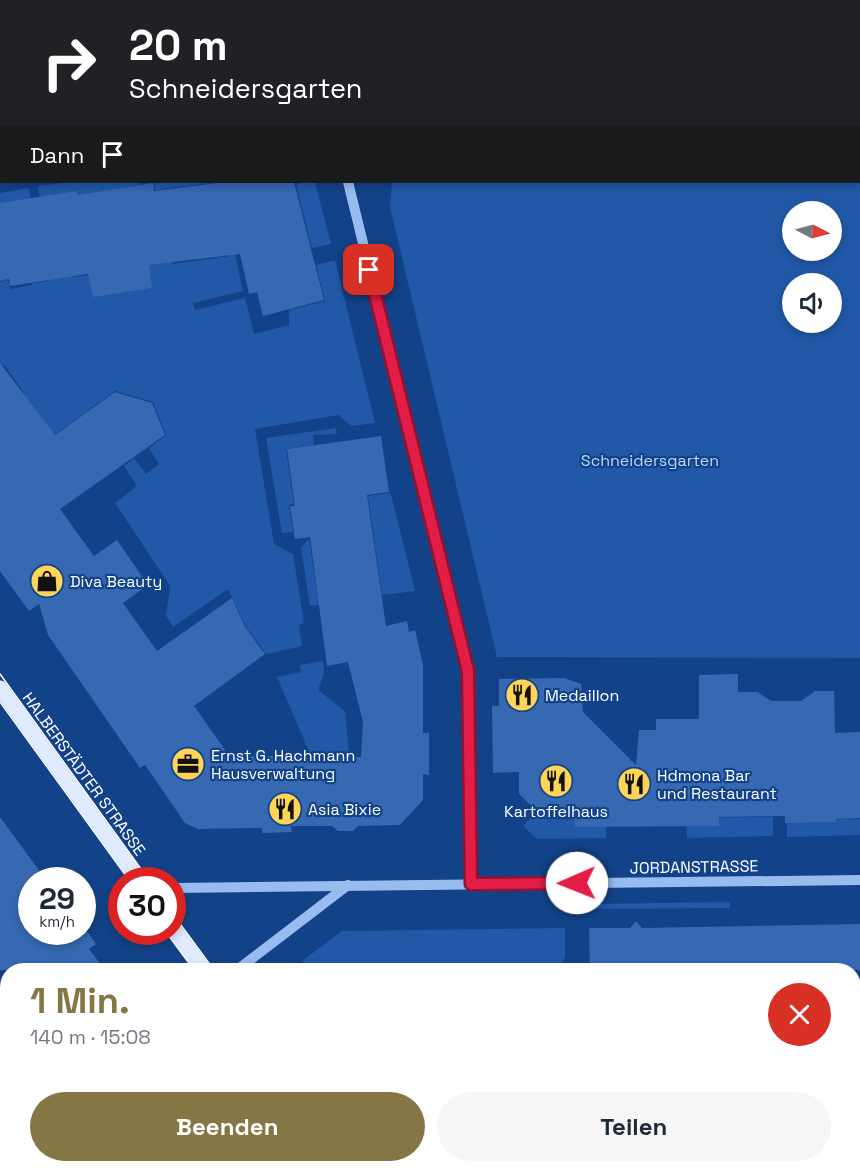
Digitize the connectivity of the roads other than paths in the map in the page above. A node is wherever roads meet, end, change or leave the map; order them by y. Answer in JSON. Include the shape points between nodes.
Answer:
{"nodes":[{"id":1,"x":348,"y":183,"type":"edge"},
{"id":2,"x":0,"y":688,"type":"edge"},
{"id":3,"x":130,"y":867,"type":"edge"},
{"id":4,"x":860,"y":880,"type":"edge"},
{"id":5,"x":471,"y":884,"type":"junction"},
{"id":6,"x":349,"y":885,"type":"junction"},
{"id":7,"x":186,"y":888,"type":"edge"},
{"id":8,"x":185,"y":945,"type":"edge"},
{"id":9,"x":199,"y":963,"type":"edge"},
{"id":10,"x":246,"y":963,"type":"edge"}],
"edges":[{"from":1,"to":5,"type":"street","via":[[468,671]]},
{"from":2,"to":3,"type":"main road","name":"HALBERSTÄDTER STRASSE"},
{"from":4,"to":5,"type":"street","name":"JORDANSTRASSE"},
{"from":5,"to":6,"type":"street","name":"JORDANSTRASSE"},
{"from":6,"to":7,"type":"street","name":"JORDANSTRASSE"},
{"from":6,"to":10,"type":"street"},
{"from":8,"to":9,"type":"main road"}]}
